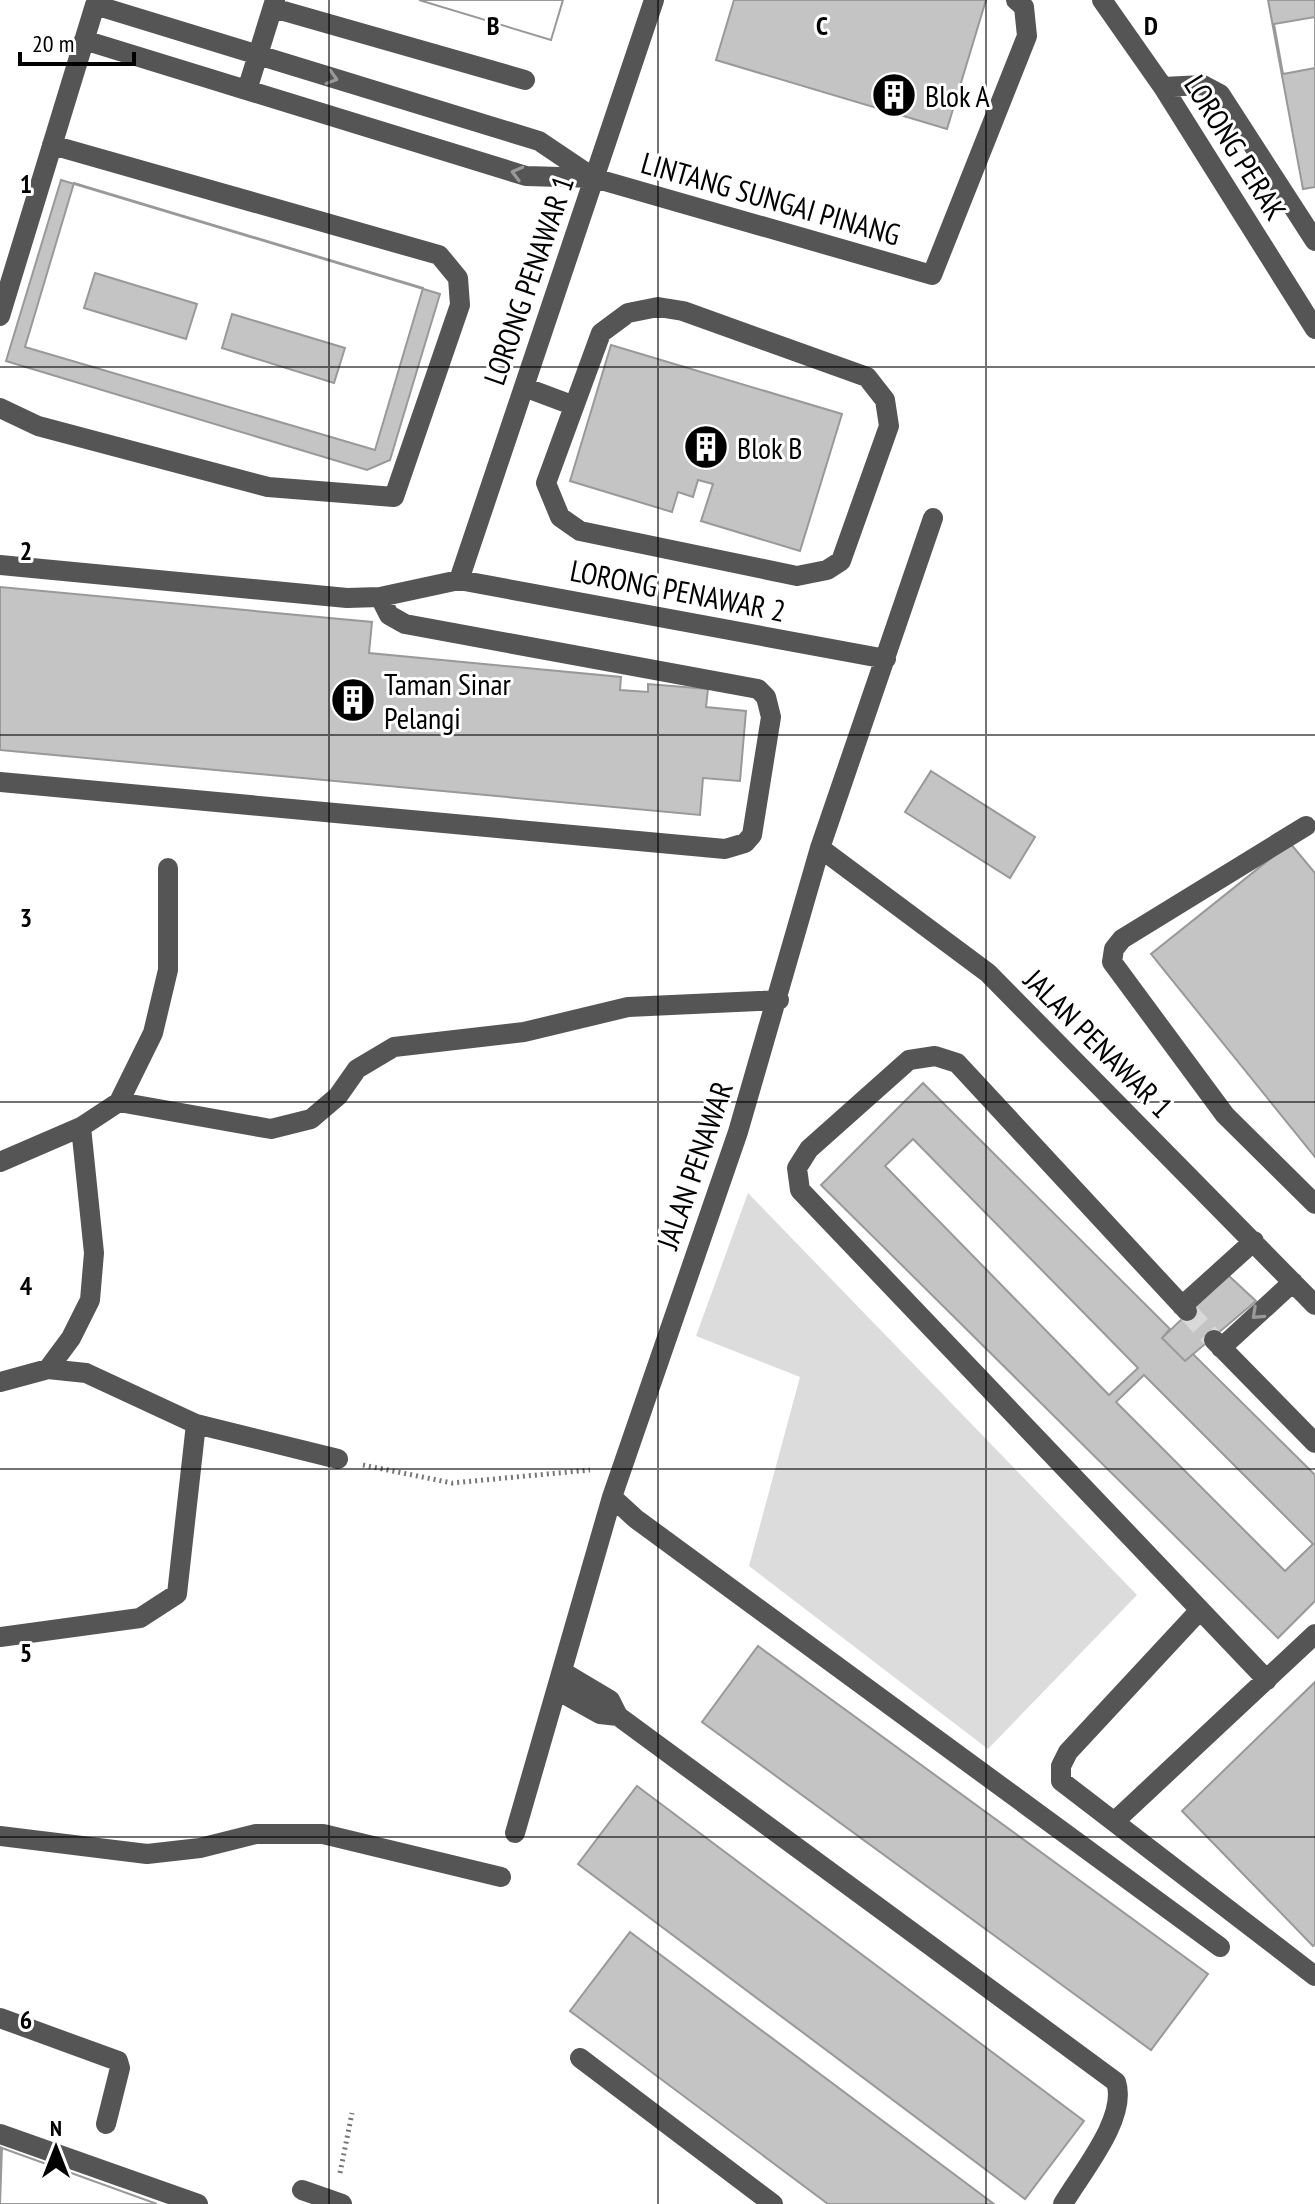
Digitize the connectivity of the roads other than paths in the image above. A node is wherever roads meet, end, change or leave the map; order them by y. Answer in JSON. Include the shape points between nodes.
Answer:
{"nodes":[{"id":1,"x":654,"y":0,"type":"edge"},
{"id":2,"x":1016,"y":0,"type":"edge"},
{"id":3,"x":1102,"y":0,"type":"edge"},
{"id":4,"x":274,"y":4,"type":"edge"},
{"id":5,"x":84,"y":40,"type":"junction"},
{"id":6,"x":258,"y":55,"type":"junction"},
{"id":7,"x":525,"y":80,"type":"dead end"},
{"id":8,"x":1163,"y":87,"type":"junction"},
{"id":9,"x":247,"y":90,"type":"junction"},
{"id":10,"x":52,"y":145,"type":"junction"},
{"id":11,"x":594,"y":178,"type":"junction"},
{"id":12,"x":1315,"y":241,"type":"edge"},
{"id":13,"x":0,"y":316,"type":"edge"},
{"id":14,"x":1315,"y":329,"type":"edge"},
{"id":15,"x":524,"y":387,"type":"junction"},
{"id":16,"x":572,"y":405,"type":"junction"},
{"id":17,"x":0,"y":408,"type":"edge"},
{"id":18,"x":933,"y":518,"type":"dead end"},
{"id":19,"x":0,"y":565,"type":"edge"},
{"id":20,"x":459,"y":580,"type":"junction"},
{"id":21,"x":380,"y":597,"type":"junction"},
{"id":22,"x":886,"y":659,"type":"junction"},
{"id":23,"x":0,"y":782,"type":"edge"},
{"id":24,"x":1306,"y":826,"type":"dead end"},
{"id":25,"x":820,"y":848,"type":"junction"},
{"id":26,"x":168,"y":868,"type":"dead end"},
{"id":27,"x":779,"y":1000,"type":"junction"},
{"id":28,"x":119,"y":1102,"type":"junction"},
{"id":29,"x":81,"y":1127,"type":"junction"},
{"id":30,"x":0,"y":1162,"type":"edge"},
{"id":31,"x":1315,"y":1204,"type":"edge"},
{"id":32,"x":1254,"y":1241,"type":"junction"},
{"id":33,"x":1306,"y":1290,"type":"edge"},
{"id":34,"x":48,"y":1369,"type":"junction"},
{"id":35,"x":0,"y":1382,"type":"edge"},
{"id":36,"x":196,"y":1424,"type":"junction"},
{"id":37,"x":1315,"y":1443,"type":"edge"},
{"id":38,"x":338,"y":1459,"type":"road end"},
{"id":39,"x":612,"y":1497,"type":"junction"},
{"id":40,"x":1200,"y":1610,"type":"junction"},
{"id":41,"x":1315,"y":1634,"type":"edge"},
{"id":42,"x":0,"y":1637,"type":"edge"},
{"id":43,"x":1267,"y":1680,"type":"junction"},
{"id":44,"x":560,"y":1681,"type":"junction"},
{"id":45,"x":1114,"y":1822,"type":"junction"},
{"id":46,"x":515,"y":1833,"type":"dead end"},
{"id":47,"x":0,"y":1836,"type":"edge"},
{"id":48,"x":501,"y":1877,"type":"dead end"},
{"id":49,"x":1220,"y":1947,"type":"dead end"},
{"id":50,"x":1315,"y":1976,"type":"edge"},
{"id":51,"x":0,"y":2018,"type":"edge"},
{"id":52,"x":580,"y":2058,"type":"dead end"},
{"id":53,"x":106,"y":2124,"type":"dead end"},
{"id":54,"x":0,"y":2134,"type":"edge"},
{"id":55,"x":302,"y":2190,"type":"dead end"},
{"id":56,"x":198,"y":2204,"type":"edge"},
{"id":57,"x":342,"y":2204,"type":"edge"},
{"id":58,"x":773,"y":2204,"type":"edge"},
{"id":59,"x":1063,"y":2204,"type":"edge"}],
"edges":[{"from":1,"to":11,"type":"street","name":"LORONG PENAWAR 1"},
{"from":2,"to":11,"type":"street","name":"LINTANG SUNGAI PINANG","via":[[1024,7],[1027,36],[932,275]]},
{"from":3,"to":8,"type":"street","name":"LORONG PERAK"},
{"from":4,"to":6,"type":"street"},
{"from":4,"to":7,"type":"street"},
{"from":5,"to":6,"type":"street","name":"LINTANG SUNGAI PINANG","via":[[95,5]]},
{"from":5,"to":9,"type":"street","name":"LINTANG SUNGAI PINANG"},
{"from":5,"to":10,"type":"street"},
{"from":6,"to":9,"type":"street"},
{"from":6,"to":11,"type":"street","name":"LINTANG SUNGAI PINANG","one_way":true,"via":[[539,141]]},
{"from":8,"to":12,"type":"street","via":[[1203,85],[1220,94]]},
{"from":8,"to":14,"type":"street","name":"LORONG PERAK"},
{"from":11,"to":9,"type":"street","name":"LINTANG SUNGAI PINANG","one_way":true,"via":[[526,176]]},
{"from":10,"to":13,"type":"street"},
{"from":10,"to":17,"type":"street","via":[[439,255],[458,278],[460,305],[394,497],[268,487],[38,426]]},
{"from":11,"to":15,"type":"street","name":"LORONG PENAWAR 1"},
{"from":15,"to":16,"type":"street"},
{"from":15,"to":20,"type":"street","name":"LORONG PENAWAR 1"},
{"from":16,"to":16,"type":"street","via":[[601,333],[628,313],[658,307],[683,311],[867,377],[885,400],[889,426],[841,561],[827,570],[797,576],[580,531],[560,517],[546,483]]},
{"from":18,"to":22,"type":"street","name":"JALAN PENAWAR"},
{"from":19,"to":21,"type":"street"},
{"from":20,"to":21,"type":"street"},
{"from":20,"to":22,"type":"street","name":"LORONG PENAWAR 2"},
{"from":21,"to":23,"type":"street","via":[[389,615],[405,624],[758,689],[771,717],[752,835],[725,849]]},
{"from":22,"to":25,"type":"street","name":"JALAN PENAWAR"},
{"from":24,"to":31,"type":"street","via":[[1122,939],[1112,962],[1225,1115]]},
{"from":25,"to":27,"type":"street","name":"JALAN PENAWAR"},
{"from":25,"to":32,"type":"street","name":"JALAN PENAWAR 1","via":[[988,973]]},
{"from":26,"to":28,"type":"street","via":[[168,970],[153,1033]]},
{"from":27,"to":28,"type":"street","via":[[628,1007],[524,1032],[394,1047],[357,1069],[338,1096],[311,1119],[271,1129]]},
{"from":27,"to":39,"type":"street","name":"JALAN PENAWAR"},
{"from":28,"to":29,"type":"street"},
{"from":29,"to":30,"type":"street"},
{"from":29,"to":34,"type":"street","via":[[94,1253],[90,1300]]},
{"from":32,"to":33,"type":"street","name":"JALAN PENAWAR 1"},
{"from":32,"to":40,"type":"street","via":[[1184,1308],[957,1063],[935,1056],[909,1060],[809,1149],[797,1168],[800,1190]]},
{"from":33,"to":37,"type":"street","one_way":true,"via":[[1218,1344]]},
{"from":34,"to":35,"type":"street"},
{"from":34,"to":36,"type":"street","via":[[86,1373]]},
{"from":36,"to":38,"type":"street"},
{"from":36,"to":42,"type":"street","via":[[177,1594],[140,1618]]},
{"from":39,"to":44,"type":"street","name":"JALAN PENAWAR"},
{"from":39,"to":49,"type":"street"},
{"from":40,"to":43,"type":"street"},
{"from":40,"to":45,"type":"street","via":[[1068,1752],[1061,1766],[1061,1781]]},
{"from":41,"to":43,"type":"street"},
{"from":43,"to":45,"type":"street"},
{"from":44,"to":46,"type":"street","name":"JALAN PENAWAR"},
{"from":44,"to":59,"type":"street","via":[[600,1714],[618,1716],[1116,2082],[1121,2097],[1117,2114]]},
{"from":45,"to":50,"type":"street"},
{"from":47,"to":48,"type":"street","via":[[147,1854],[256,1834],[323,1834]]},
{"from":51,"to":53,"type":"street","via":[[118,2061]]},
{"from":52,"to":58,"type":"street"},
{"from":54,"to":56,"type":"street"},
{"from":55,"to":57,"type":"street"}]}
